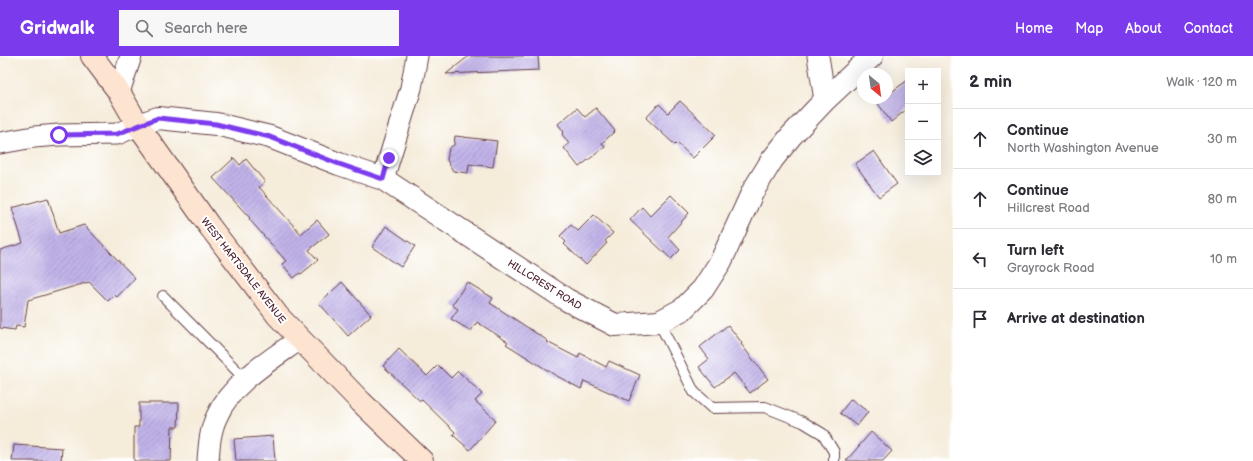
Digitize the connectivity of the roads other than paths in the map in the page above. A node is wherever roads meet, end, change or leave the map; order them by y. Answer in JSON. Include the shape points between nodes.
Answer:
{"nodes":[{"id":1,"x":92,"y":56,"type":"edge"},
{"id":2,"x":131,"y":56,"type":"edge"},
{"id":3,"x":417,"y":56,"type":"edge"},
{"id":4,"x":818,"y":56,"type":"edge"},
{"id":5,"x":872,"y":56,"type":"edge"},
{"id":6,"x":119,"y":92,"type":"junction"},
{"id":7,"x":825,"y":100,"type":"junction"},
{"id":8,"x":138,"y":125,"type":"junction"},
{"id":9,"x":0,"y":143,"type":"edge"},
{"id":10,"x":383,"y":179,"type":"junction"},
{"id":11,"x":163,"y":296,"type":"dead end"},
{"id":12,"x":659,"y":322,"type":"junction"},
{"id":13,"x":300,"y":339,"type":"junction"},
{"id":14,"x":246,"y":380,"type":"junction"},
{"id":15,"x":208,"y":461,"type":"edge"},
{"id":16,"x":422,"y":461,"type":"edge"},
{"id":17,"x":834,"y":461,"type":"edge"}],
"edges":[{"from":1,"to":6,"type":"main road","name":"WEST HARTSDALE AVENUE"},
{"from":2,"to":6,"type":"street"},
{"from":3,"to":10,"type":"street","via":[[411,88]]},
{"from":4,"to":7,"type":"street"},
{"from":5,"to":7,"type":"street","name":"HILLCREST ROAD"},
{"from":6,"to":8,"type":"main road","name":"WEST HARTSDALE AVENUE"},
{"from":7,"to":12,"type":"street","name":"HILLCREST ROAD","via":[[772,160],[753,191],[721,261],[703,289],[683,309]]},
{"from":8,"to":9,"type":"street","via":[[117,134],[59,135]]},
{"from":8,"to":10,"type":"street","name":"HILLCREST ROAD","via":[[158,118],[216,124],[270,137]]},
{"from":8,"to":13,"type":"main road","name":"WEST HARTSDALE AVENUE","via":[[210,227],[278,316]]},
{"from":10,"to":12,"type":"street","name":"HILLCREST ROAD","via":[[567,300],[615,325]]},
{"from":11,"to":14,"type":"lane"},
{"from":12,"to":17,"type":"lane","via":[[694,392],[712,408],[765,407],[803,422],[823,434],[834,452]]},
{"from":13,"to":14,"type":"street"},
{"from":13,"to":16,"type":"main road","name":"WEST HARTSDALE AVENUE"},
{"from":14,"to":15,"type":"street","via":[[230,396],[217,415],[210,440]]}]}
